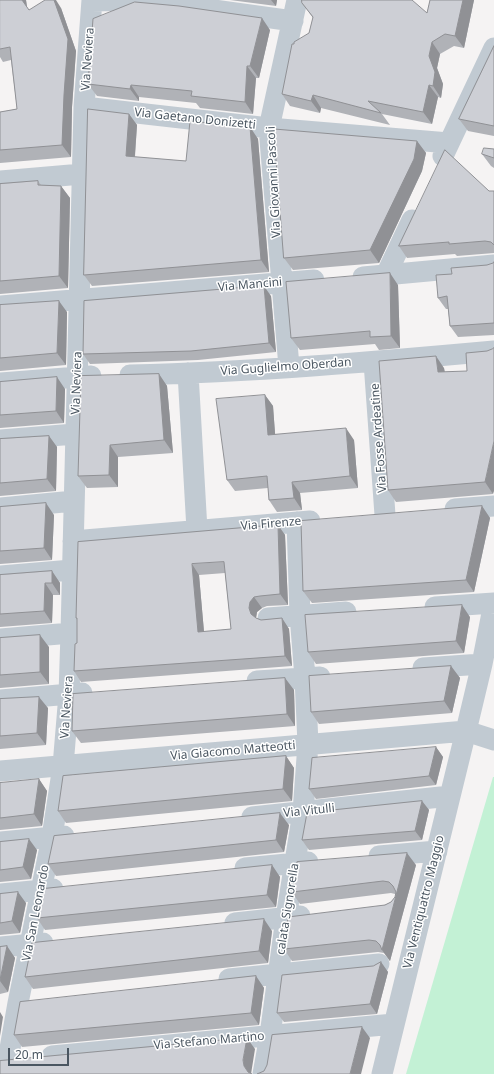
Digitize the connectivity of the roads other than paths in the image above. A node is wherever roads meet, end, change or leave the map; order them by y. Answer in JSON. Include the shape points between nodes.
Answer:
{"nodes":[{"id":1,"x":92,"y":0,"type":"edge"},
{"id":2,"x":297,"y":0,"type":"edge"},
{"id":3,"x":293,"y":20,"type":"junction"},
{"id":4,"x":494,"y":48,"type":"edge"},
{"id":5,"x":84,"y":107,"type":"junction"},
{"id":6,"x":269,"y":128,"type":"junction"},
{"id":7,"x":449,"y":143,"type":"junction"},
{"id":8,"x":435,"y":171,"type":"edge"},
{"id":9,"x":82,"y":174,"type":"junction"},
{"id":10,"x":0,"y":181,"type":"edge"},
{"id":11,"x":419,"y":206,"type":"edge"},
{"id":12,"x":494,"y":265,"type":"edge"},
{"id":13,"x":386,"y":275,"type":"junction"},
{"id":14,"x":281,"y":282,"type":"junction"},
{"id":15,"x":79,"y":299,"type":"junction"},
{"id":16,"x":0,"y":306,"type":"edge"},
{"id":17,"x":494,"y":351,"type":"edge"},
{"id":18,"x":374,"y":362,"type":"junction"},
{"id":19,"x":289,"y":367,"type":"junction"},
{"id":20,"x":188,"y":373,"type":"junction"},
{"id":21,"x":78,"y":376,"type":"junction"},
{"id":22,"x":0,"y":382,"type":"edge"},
{"id":23,"x":75,"y":434,"type":"junction"},
{"id":24,"x":0,"y":440,"type":"edge"},
{"id":25,"x":74,"y":501,"type":"junction"},
{"id":26,"x":494,"y":506,"type":"edge"},
{"id":27,"x":0,"y":508,"type":"edge"},
{"id":28,"x":439,"y":510,"type":"edge"},
{"id":29,"x":363,"y":517,"type":"edge"},
{"id":30,"x":326,"y":520,"type":"edge"},
{"id":31,"x":297,"y":522,"type":"junction"},
{"id":32,"x":197,"y":530,"type":"junction"},
{"id":33,"x":73,"y":541,"type":"junction"},
{"id":34,"x":72,"y":570,"type":"junction"},
{"id":35,"x":0,"y":576,"type":"edge"},
{"id":36,"x":494,"y":603,"type":"edge"},
{"id":37,"x":416,"y":608,"type":"edge"},
{"id":38,"x":362,"y":611,"type":"edge"},
{"id":39,"x":300,"y":615,"type":"junction"},
{"id":40,"x":268,"y":618,"type":"edge"},
{"id":41,"x":71,"y":633,"type":"junction"},
{"id":42,"x":0,"y":639,"type":"edge"},
{"id":43,"x":482,"y":664,"type":"junction"},
{"id":44,"x":405,"y":670,"type":"edge"},
{"id":45,"x":336,"y":675,"type":"edge"},
{"id":46,"x":305,"y":678,"type":"junction"},
{"id":47,"x":234,"y":683,"type":"edge"},
{"id":48,"x":100,"y":692,"type":"edge"},
{"id":49,"x":69,"y":694,"type":"junction"},
{"id":50,"x":0,"y":700,"type":"edge"},
{"id":51,"x":466,"y":731,"type":"junction"},
{"id":52,"x":490,"y":739,"type":"edge"},
{"id":53,"x":308,"y":744,"type":"junction"},
{"id":54,"x":63,"y":766,"type":"junction"},
{"id":55,"x":0,"y":771,"type":"edge"},
{"id":56,"x":450,"y":796,"type":"junction"},
{"id":57,"x":303,"y":812,"type":"junction"},
{"id":58,"x":232,"y":819,"type":"edge"},
{"id":59,"x":83,"y":834,"type":"edge"},
{"id":60,"x":52,"y":837,"type":"junction"},
{"id":61,"x":0,"y":842,"type":"edge"},
{"id":62,"x":437,"y":851,"type":"junction"},
{"id":63,"x":358,"y":858,"type":"edge"},
{"id":64,"x":326,"y":860,"type":"edge"},
{"id":65,"x":295,"y":863,"type":"junction"},
{"id":66,"x":224,"y":871,"type":"edge"},
{"id":67,"x":73,"y":886,"type":"edge"},
{"id":68,"x":41,"y":890,"type":"junction"},
{"id":69,"x":0,"y":894,"type":"edge"},
{"id":70,"x":316,"y":914,"type":"edge"},
{"id":71,"x":286,"y":918,"type":"junction"},
{"id":72,"x":216,"y":925,"type":"edge"},
{"id":73,"x":61,"y":941,"type":"edge"},
{"id":74,"x":30,"y":944,"type":"junction"},
{"id":75,"x":0,"y":948,"type":"edge"},
{"id":76,"x":393,"y":963,"type":"junction"},
{"id":77,"x":278,"y":974,"type":"junction"},
{"id":78,"x":207,"y":982,"type":"edge"},
{"id":79,"x":42,"y":1000,"type":"edge"},
{"id":80,"x":9,"y":1004,"type":"edge"},
{"id":81,"x":394,"y":1024,"type":"junction"},
{"id":82,"x":270,"y":1035,"type":"junction"},
{"id":83,"x":16,"y":1059,"type":"edge"},
{"id":84,"x":263,"y":1074,"type":"edge"},
{"id":85,"x":382,"y":1074,"type":"edge"}],
"edges":[{"from":1,"to":3,"type":"street","via":[[143,0]]},
{"from":1,"to":5,"type":"street","name":"Via Neviera"},
{"from":2,"to":3,"type":"street","name":"Via Giovanni Pascoli"},
{"from":3,"to":6,"type":"street","name":"Via Giovanni Pascoli"},
{"from":4,"to":7,"type":"street"},
{"from":5,"to":6,"type":"street","name":"Via Gaetano Donizetti"},
{"from":5,"to":9,"type":"street","name":"Via Neviera"},
{"from":6,"to":7,"type":"street","name":"Via Gaetano Donizetti"},
{"from":6,"to":14,"type":"street","name":"Via Giovanni Pascoli"},
{"from":7,"to":8,"type":"street"},
{"from":9,"to":10,"type":"street"},
{"from":9,"to":15,"type":"street","name":"Via Neviera"},
{"from":11,"to":13,"type":"street"},
{"from":12,"to":13,"type":"street","name":"Via Mancini"},
{"from":13,"to":14,"type":"street","name":"Via Mancini"},
{"from":14,"to":15,"type":"street","name":"Via Mancini"},
{"from":14,"to":19,"type":"street","name":"Via Giovanni Pascoli"},
{"from":15,"to":16,"type":"street","name":"Via Mancini"},
{"from":15,"to":21,"type":"street","name":"Via Neviera"},
{"from":17,"to":18,"type":"street","name":"Via Guglielmo Oberdan"},
{"from":18,"to":19,"type":"street","name":"Via Guglielmo Oberdan"},
{"from":18,"to":29,"type":"street","name":"Via Fosse Ardeatine","via":[[392,514]]},
{"from":19,"to":20,"type":"street","name":"Via Guglielmo Oberdan"},
{"from":20,"to":21,"type":"street","name":"Via Guglielmo Oberdan"},
{"from":20,"to":32,"type":"street"},
{"from":21,"to":22,"type":"street","name":"Via Guglielmo Oberdan"},
{"from":21,"to":23,"type":"street","name":"Via Neviera"},
{"from":23,"to":24,"type":"street"},
{"from":23,"to":25,"type":"street","name":"Via Neviera"},
{"from":25,"to":27,"type":"street"},
{"from":25,"to":33,"type":"street","name":"Via Neviera"},
{"from":26,"to":28,"type":"street"},
{"from":30,"to":31,"type":"street","name":"Via Firenze"},
{"from":31,"to":32,"type":"street","name":"Via Firenze"},
{"from":31,"to":39,"type":"street","name":"calata Signorella"},
{"from":32,"to":33,"type":"street","name":"Via Firenze"},
{"from":33,"to":34,"type":"street","name":"Via Neviera"},
{"from":34,"to":35,"type":"street"},
{"from":34,"to":41,"type":"street","name":"Via Neviera"},
{"from":36,"to":37,"type":"street"},
{"from":36,"to":43,"type":"street","name":"Via Ventiquattro Maggio"},
{"from":38,"to":39,"type":"street"},
{"from":39,"to":40,"type":"street"},
{"from":39,"to":46,"type":"street","name":"calata Signorella"},
{"from":41,"to":42,"type":"street"},
{"from":41,"to":49,"type":"street","name":"Via Neviera"},
{"from":43,"to":44,"type":"street"},
{"from":43,"to":51,"type":"street","name":"Via Ventiquattro Maggio"},
{"from":45,"to":46,"type":"street"},
{"from":46,"to":47,"type":"street"},
{"from":46,"to":53,"type":"street","name":"calata Signorella"},
{"from":48,"to":49,"type":"street"},
{"from":49,"to":50,"type":"street"},
{"from":49,"to":54,"type":"street","name":"Via Neviera"},
{"from":51,"to":52,"type":"street"},
{"from":51,"to":53,"type":"street","name":"Via Giacomo Matteotti"},
{"from":51,"to":56,"type":"street","name":"Via Ventiquattro Maggio"},
{"from":53,"to":54,"type":"street","name":"Via Giacomo Matteotti"},
{"from":53,"to":57,"type":"street","name":"calata Signorella"},
{"from":54,"to":55,"type":"street","name":"Via Giacomo Matteotti"},
{"from":54,"to":60,"type":"street","name":"Via San Leonardo"},
{"from":56,"to":57,"type":"street","name":"Via Vitulli"},
{"from":56,"to":62,"type":"street","name":"Via Ventiquattro Maggio"},
{"from":57,"to":58,"type":"street","name":"Via Vitulli"},
{"from":57,"to":65,"type":"street","name":"calata Signorella"},
{"from":59,"to":60,"type":"street"},
{"from":60,"to":61,"type":"street"},
{"from":60,"to":68,"type":"street","name":"Via San Leonardo"},
{"from":62,"to":63,"type":"street"},
{"from":62,"to":76,"type":"street","name":"Via Ventiquattro Maggio"},
{"from":64,"to":65,"type":"street"},
{"from":65,"to":66,"type":"street"},
{"from":65,"to":71,"type":"street","name":"calata Signorella"},
{"from":67,"to":68,"type":"street"},
{"from":68,"to":69,"type":"street"},
{"from":68,"to":74,"type":"street","name":"Via San Leonardo"},
{"from":70,"to":71,"type":"street"},
{"from":71,"to":72,"type":"street"},
{"from":71,"to":77,"type":"street","name":"calata Signorella"},
{"from":73,"to":74,"type":"street"},
{"from":74,"to":75,"type":"street"},
{"from":74,"to":80,"type":"street","name":"Via San Leonardo"},
{"from":76,"to":77,"type":"street"},
{"from":76,"to":81,"type":"street","name":"Via Ventiquattro Maggio"},
{"from":77,"to":78,"type":"street"},
{"from":77,"to":82,"type":"street","name":"calata Signorella"},
{"from":79,"to":80,"type":"street"},
{"from":80,"to":83,"type":"street","name":"Via San Leonardo"},
{"from":81,"to":82,"type":"street","name":"Via Stefano Martino"},
{"from":81,"to":85,"type":"street","name":"Via Ventiquattro Maggio"},
{"from":82,"to":83,"type":"street","name":"Via Stefano Martino"},
{"from":82,"to":84,"type":"street","name":"calata Signorella"}]}
